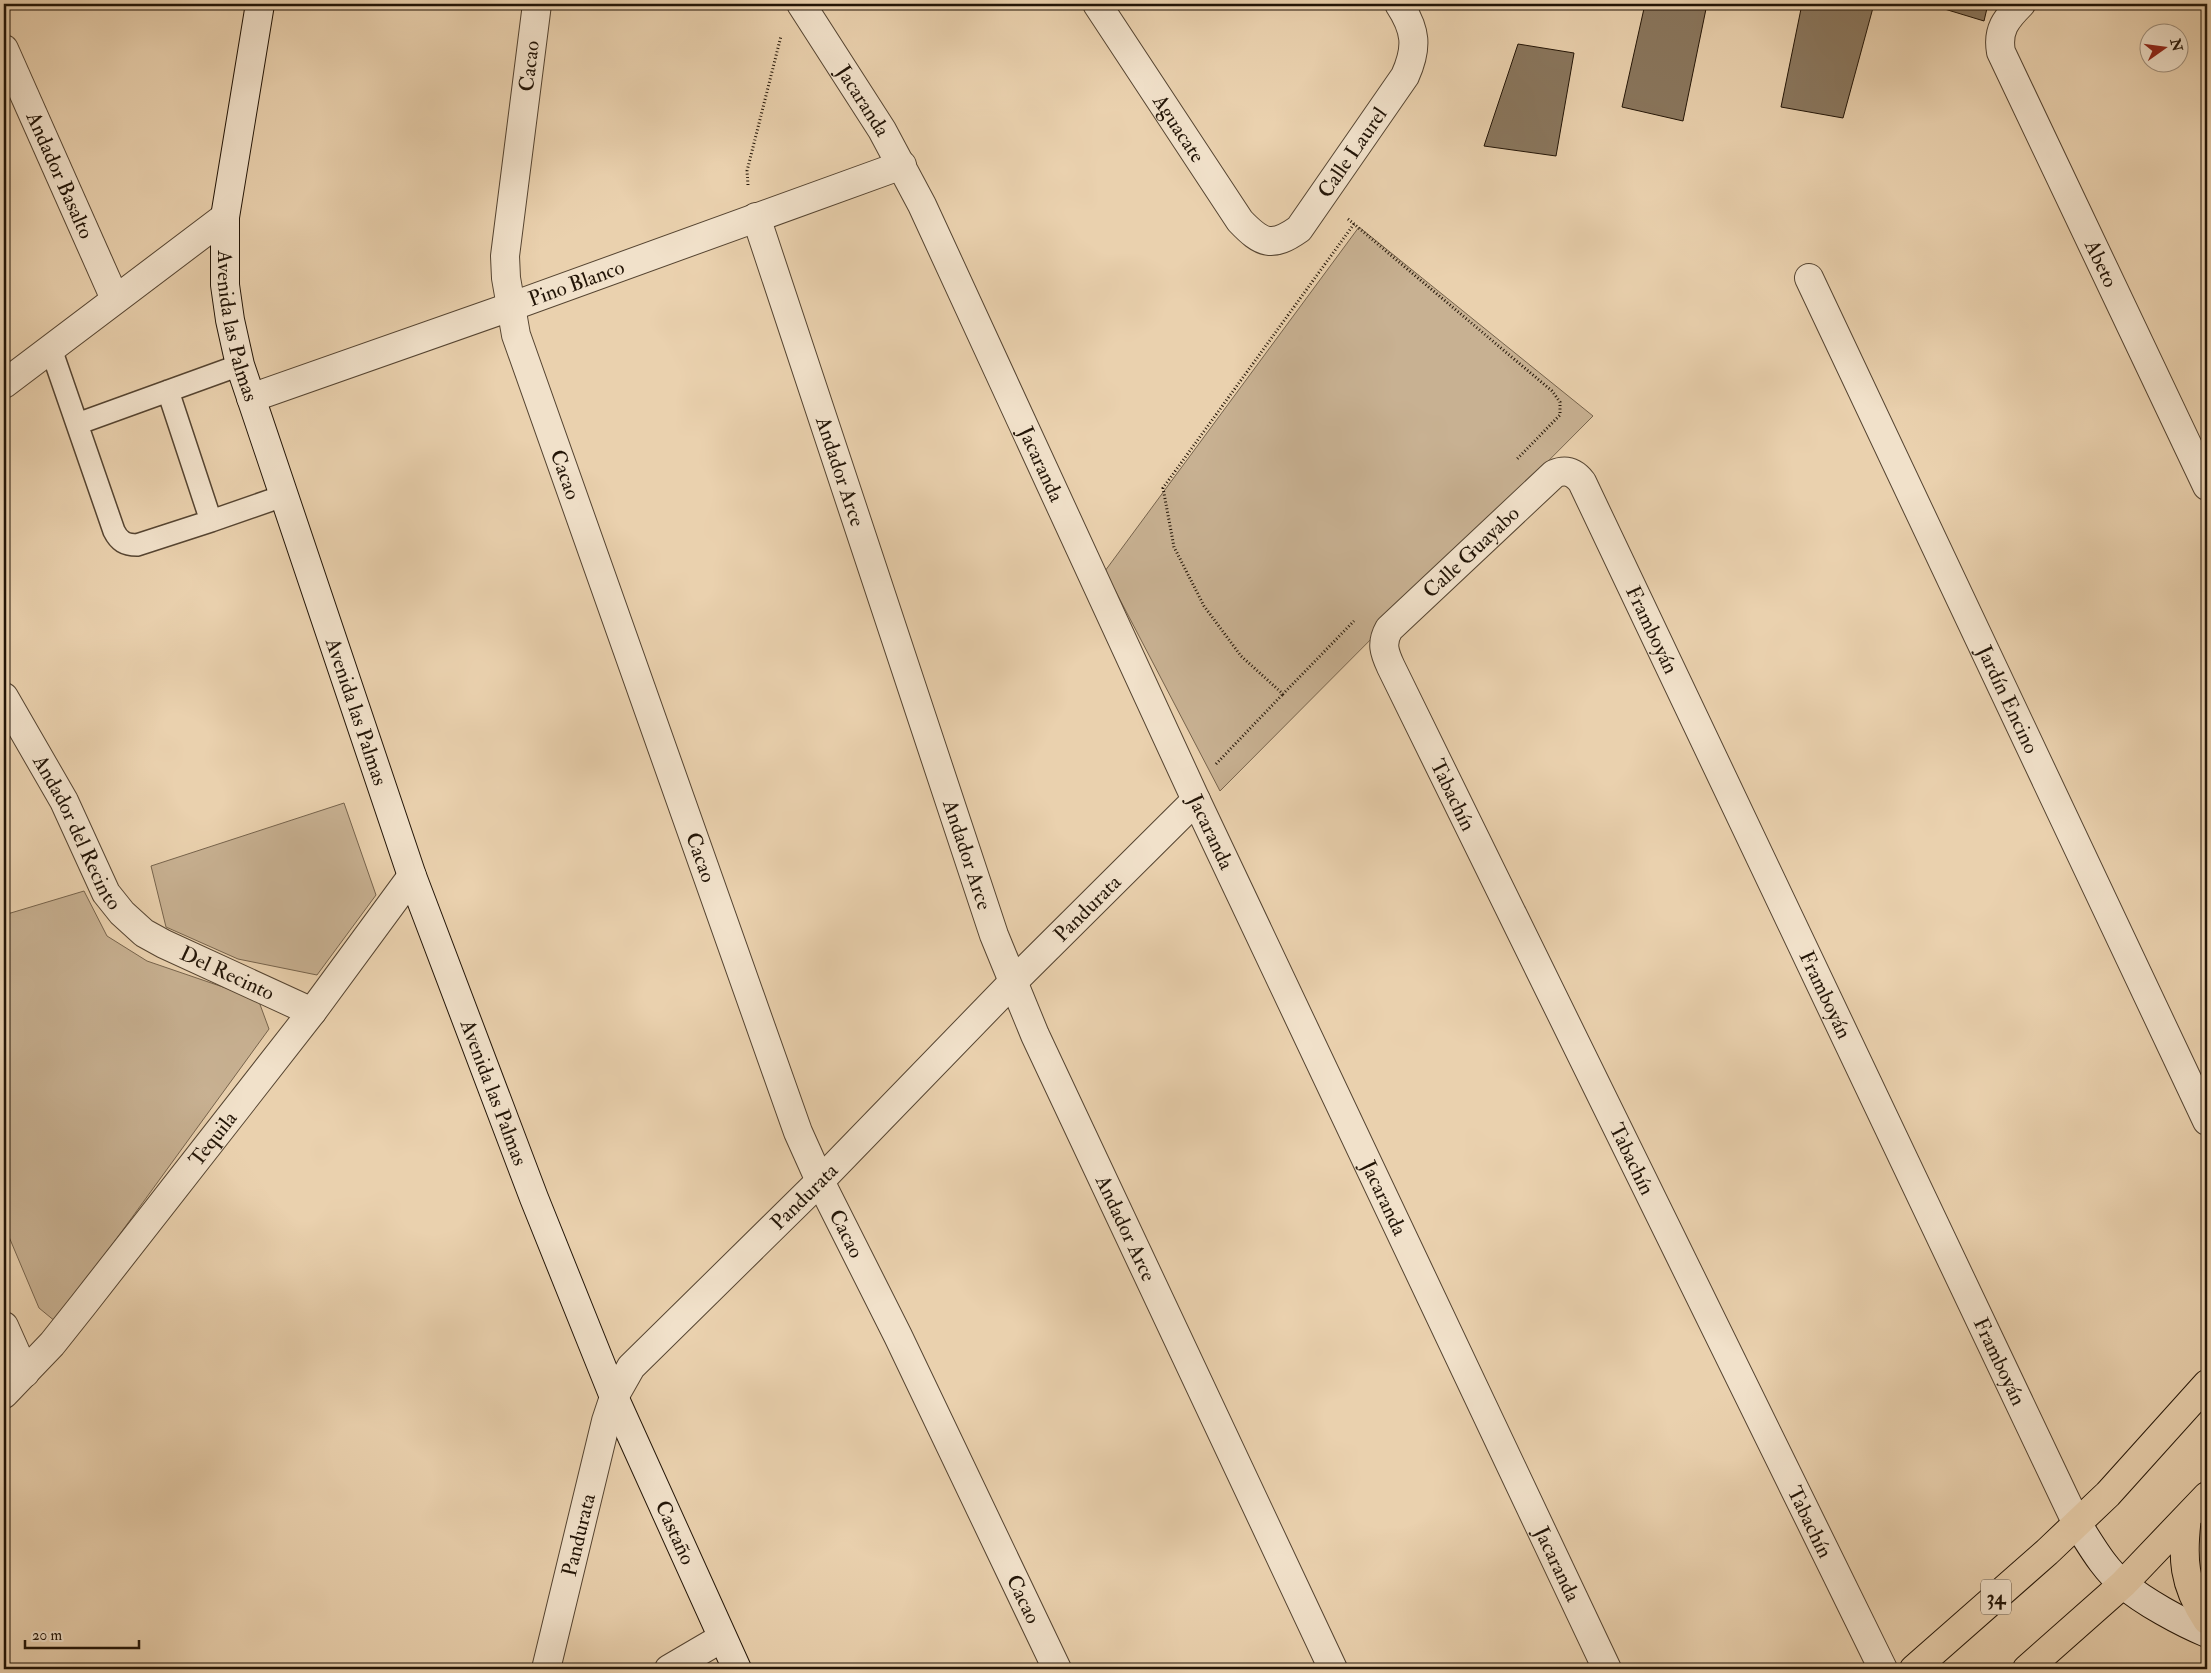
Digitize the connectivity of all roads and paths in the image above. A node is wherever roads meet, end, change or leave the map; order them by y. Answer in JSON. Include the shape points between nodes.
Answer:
{"nodes":[{"id":1,"x":260,"y":4,"type":"edge"},
{"id":2,"x":537,"y":4,"type":"edge"},
{"id":3,"x":801,"y":4,"type":"edge"},
{"id":4,"x":1097,"y":4,"type":"edge"},
{"id":5,"x":1399,"y":4,"type":"edge"},
{"id":6,"x":2021,"y":4,"type":"edge"},
{"id":7,"x":782,"y":32,"type":"dead end"},
{"id":8,"x":4,"y":50,"type":"edge"},
{"id":9,"x":902,"y":165,"type":"junction"},
{"id":10,"x":1324,"y":193,"type":"junction"},
{"id":11,"x":225,"y":217,"type":"junction"},
{"id":12,"x":756,"y":217,"type":"junction"},
{"id":13,"x":1354,"y":224,"type":"junction"},
{"id":14,"x":1270,"y":241,"type":"joint"},
{"id":15,"x":1809,"y":278,"type":"dead end"},
{"id":16,"x":115,"y":299,"type":"junction"},
{"id":17,"x":510,"y":307,"type":"junction"},
{"id":18,"x":51,"y":349,"type":"junction"},
{"id":19,"x":240,"y":365,"type":"junction"},
{"id":20,"x":4,"y":384,"type":"edge"},
{"id":21,"x":168,"y":391,"type":"junction"},
{"id":22,"x":250,"y":398,"type":"junction"},
{"id":23,"x":77,"y":424,"type":"junction"},
{"id":24,"x":1511,"y":465,"type":"dead end"},
{"id":25,"x":1570,"y":472,"type":"joint"},
{"id":26,"x":2207,"y":486,"type":"edge"},
{"id":27,"x":283,"y":496,"type":"junction"},
{"id":28,"x":211,"y":521,"type":"junction"},
{"id":29,"x":1359,"y":617,"type":"dead end"},
{"id":30,"x":1383,"y":647,"type":"joint"},
{"id":31,"x":1283,"y":694,"type":"junction"},
{"id":32,"x":4,"y":697,"type":"edge"},
{"id":33,"x":1194,"y":795,"type":"junction"},
{"id":34,"x":412,"y":876,"type":"junction"},
{"id":35,"x":144,"y":934,"type":"joint"},
{"id":36,"x":1013,"y":982,"type":"junction"},
{"id":37,"x":312,"y":1012,"type":"junction"},
{"id":38,"x":2207,"y":1121,"type":"edge"},
{"id":39,"x":820,"y":1181,"type":"junction"},
{"id":40,"x":4,"y":1326,"type":"edge"},
{"id":41,"x":25,"y":1373,"type":"junction"},
{"id":42,"x":2207,"y":1384,"type":"edge"},
{"id":43,"x":4,"y":1394,"type":"edge"},
{"id":44,"x":614,"y":1397,"type":"junction"},
{"id":45,"x":2207,"y":1496,"type":"edge"},
{"id":46,"x":2187,"y":1517,"type":"junction"},
{"id":47,"x":2076,"y":1522,"type":"junction"},
{"id":48,"x":2122,"y":1584,"type":"junction"},
{"id":49,"x":2207,"y":1620,"type":"edge"},
{"id":50,"x":2207,"y":1633,"type":"edge"},
{"id":51,"x":722,"y":1638,"type":"junction"},
{"id":52,"x":546,"y":1669,"type":"edge"},
{"id":53,"x":669,"y":1669,"type":"edge"},
{"id":54,"x":738,"y":1669,"type":"edge"},
{"id":55,"x":1057,"y":1669,"type":"edge"},
{"id":56,"x":1333,"y":1669,"type":"edge"},
{"id":57,"x":1607,"y":1669,"type":"edge"},
{"id":58,"x":1882,"y":1669,"type":"edge"},
{"id":59,"x":1914,"y":1669,"type":"edge"},
{"id":60,"x":2027,"y":1669,"type":"edge"}],
"edges":[{"from":1,"to":11,"type":"street","name":"Avenida las Palmas"},
{"from":2,"to":17,"type":"street","name":"Cacao","via":[[505,256]]},
{"from":3,"to":9,"type":"street","name":"Jacaranda"},
{"from":4,"to":14,"type":"street","name":"Aguacate","via":[[1240,221],[1255,237]]},
{"from":5,"to":10,"type":"street","name":"Calle Laurel","via":[[1412,26],[1413,59],[1405,76]]},
{"from":6,"to":26,"type":"street","name":"Abeto","via":[[2001,28],[1999,41],[2006,62]]},
{"from":7,"to":12,"type":"path","via":[[747,171]]},
{"from":8,"to":16,"type":"street","name":"Andador Basalto"},
{"from":9,"to":12,"type":"street","name":"Pino Blanco"},
{"from":9,"to":33,"type":"street","name":"Jacaranda"},
{"from":10,"to":13,"type":"path"},
{"from":10,"to":14,"type":"street","name":"Calle Laurel","via":[[1299,229],[1285,239]]},
{"from":11,"to":16,"type":"street"},
{"from":11,"to":19,"type":"street","name":"Avenida las Palmas","via":[[225,285]]},
{"from":12,"to":17,"type":"street","name":"Pino Blanco"},
{"from":12,"to":36,"type":"street","name":"Andador Arce","via":[[994,935]]},
{"from":13,"to":24,"type":"path","via":[[1552,391],[1560,402],[1560,415]]},
{"from":13,"to":31,"type":"path","via":[[1163,488],[1174,547],[1204,606],[1240,656]]},
{"from":15,"to":38,"type":"street","name":"Jardín Encino"},
{"from":16,"to":18,"type":"street"},
{"from":17,"to":22,"type":"street","name":"Pino Blanco"},
{"from":17,"to":39,"type":"street","name":"Cacao","via":[[516,335],[798,1132]]},
{"from":18,"to":20,"type":"street"},
{"from":18,"to":23,"type":"lane"},
{"from":19,"to":21,"type":"lane"},
{"from":19,"to":22,"type":"street","name":"Avenida las Palmas"},
{"from":21,"to":23,"type":"lane"},
{"from":21,"to":28,"type":"lane"},
{"from":22,"to":27,"type":"street","name":"Avenida las Palmas"},
{"from":23,"to":28,"type":"lane","via":[[118,540],[137,545]]},
{"from":25,"to":30,"type":"street","name":"Calle Guayabo","via":[[1554,474],[1390,629]]},
{"from":25,"to":47,"type":"street","name":"Framboyán","via":[[1582,482]]},
{"from":27,"to":28,"type":"lane"},
{"from":27,"to":34,"type":"street","name":"Avenida las Palmas"},
{"from":29,"to":31,"type":"path"},
{"from":30,"to":58,"type":"street","name":"Tabachín"},
{"from":31,"to":33,"type":"path"},
{"from":32,"to":35,"type":"street","name":"Andador del Recinto","via":[[64,801],[106,893]]},
{"from":33,"to":36,"type":"street","name":"Pandurata"},
{"from":33,"to":57,"type":"street","name":"Jacaranda"},
{"from":34,"to":37,"type":"street","name":"Tequila"},
{"from":34,"to":44,"type":"street","name":"Avenida las Palmas","via":[[534,1198]]},
{"from":35,"to":37,"type":"street","name":"Del Recinto"},
{"from":36,"to":39,"type":"street","name":"Pandurata"},
{"from":36,"to":56,"type":"street","name":"Andador Arce"},
{"from":37,"to":41,"type":"street","name":"Tequila","via":[[83,1306]]},
{"from":39,"to":44,"type":"street","name":"Pandurata","via":[[651,1345],[632,1367]]},
{"from":39,"to":55,"type":"street","name":"Cacao"},
{"from":40,"to":41,"type":"street"},
{"from":41,"to":43,"type":"street","name":"Tequila"},
{"from":42,"to":47,"type":"main road","number":"34","via":[[2108,1494]]},
{"from":44,"to":51,"type":"street","name":"Castaño"},
{"from":44,"to":52,"type":"street","name":"Pandurata"},
{"from":45,"to":46,"type":"main road"},
{"from":46,"to":48,"type":"main road"},
{"from":46,"to":49,"type":"main road","via":[[2183,1551],[2186,1575]]},
{"from":47,"to":48,"type":"street","name":"Framboyán","via":[[2097,1555]]},
{"from":47,"to":59,"type":"main road","number":"34","via":[[2047,1552]]},
{"from":48,"to":50,"type":"street","name":"Framboyán"},
{"from":48,"to":60,"type":"main road"},
{"from":51,"to":53,"type":"street"},
{"from":51,"to":54,"type":"street","name":"Castaño"}]}
